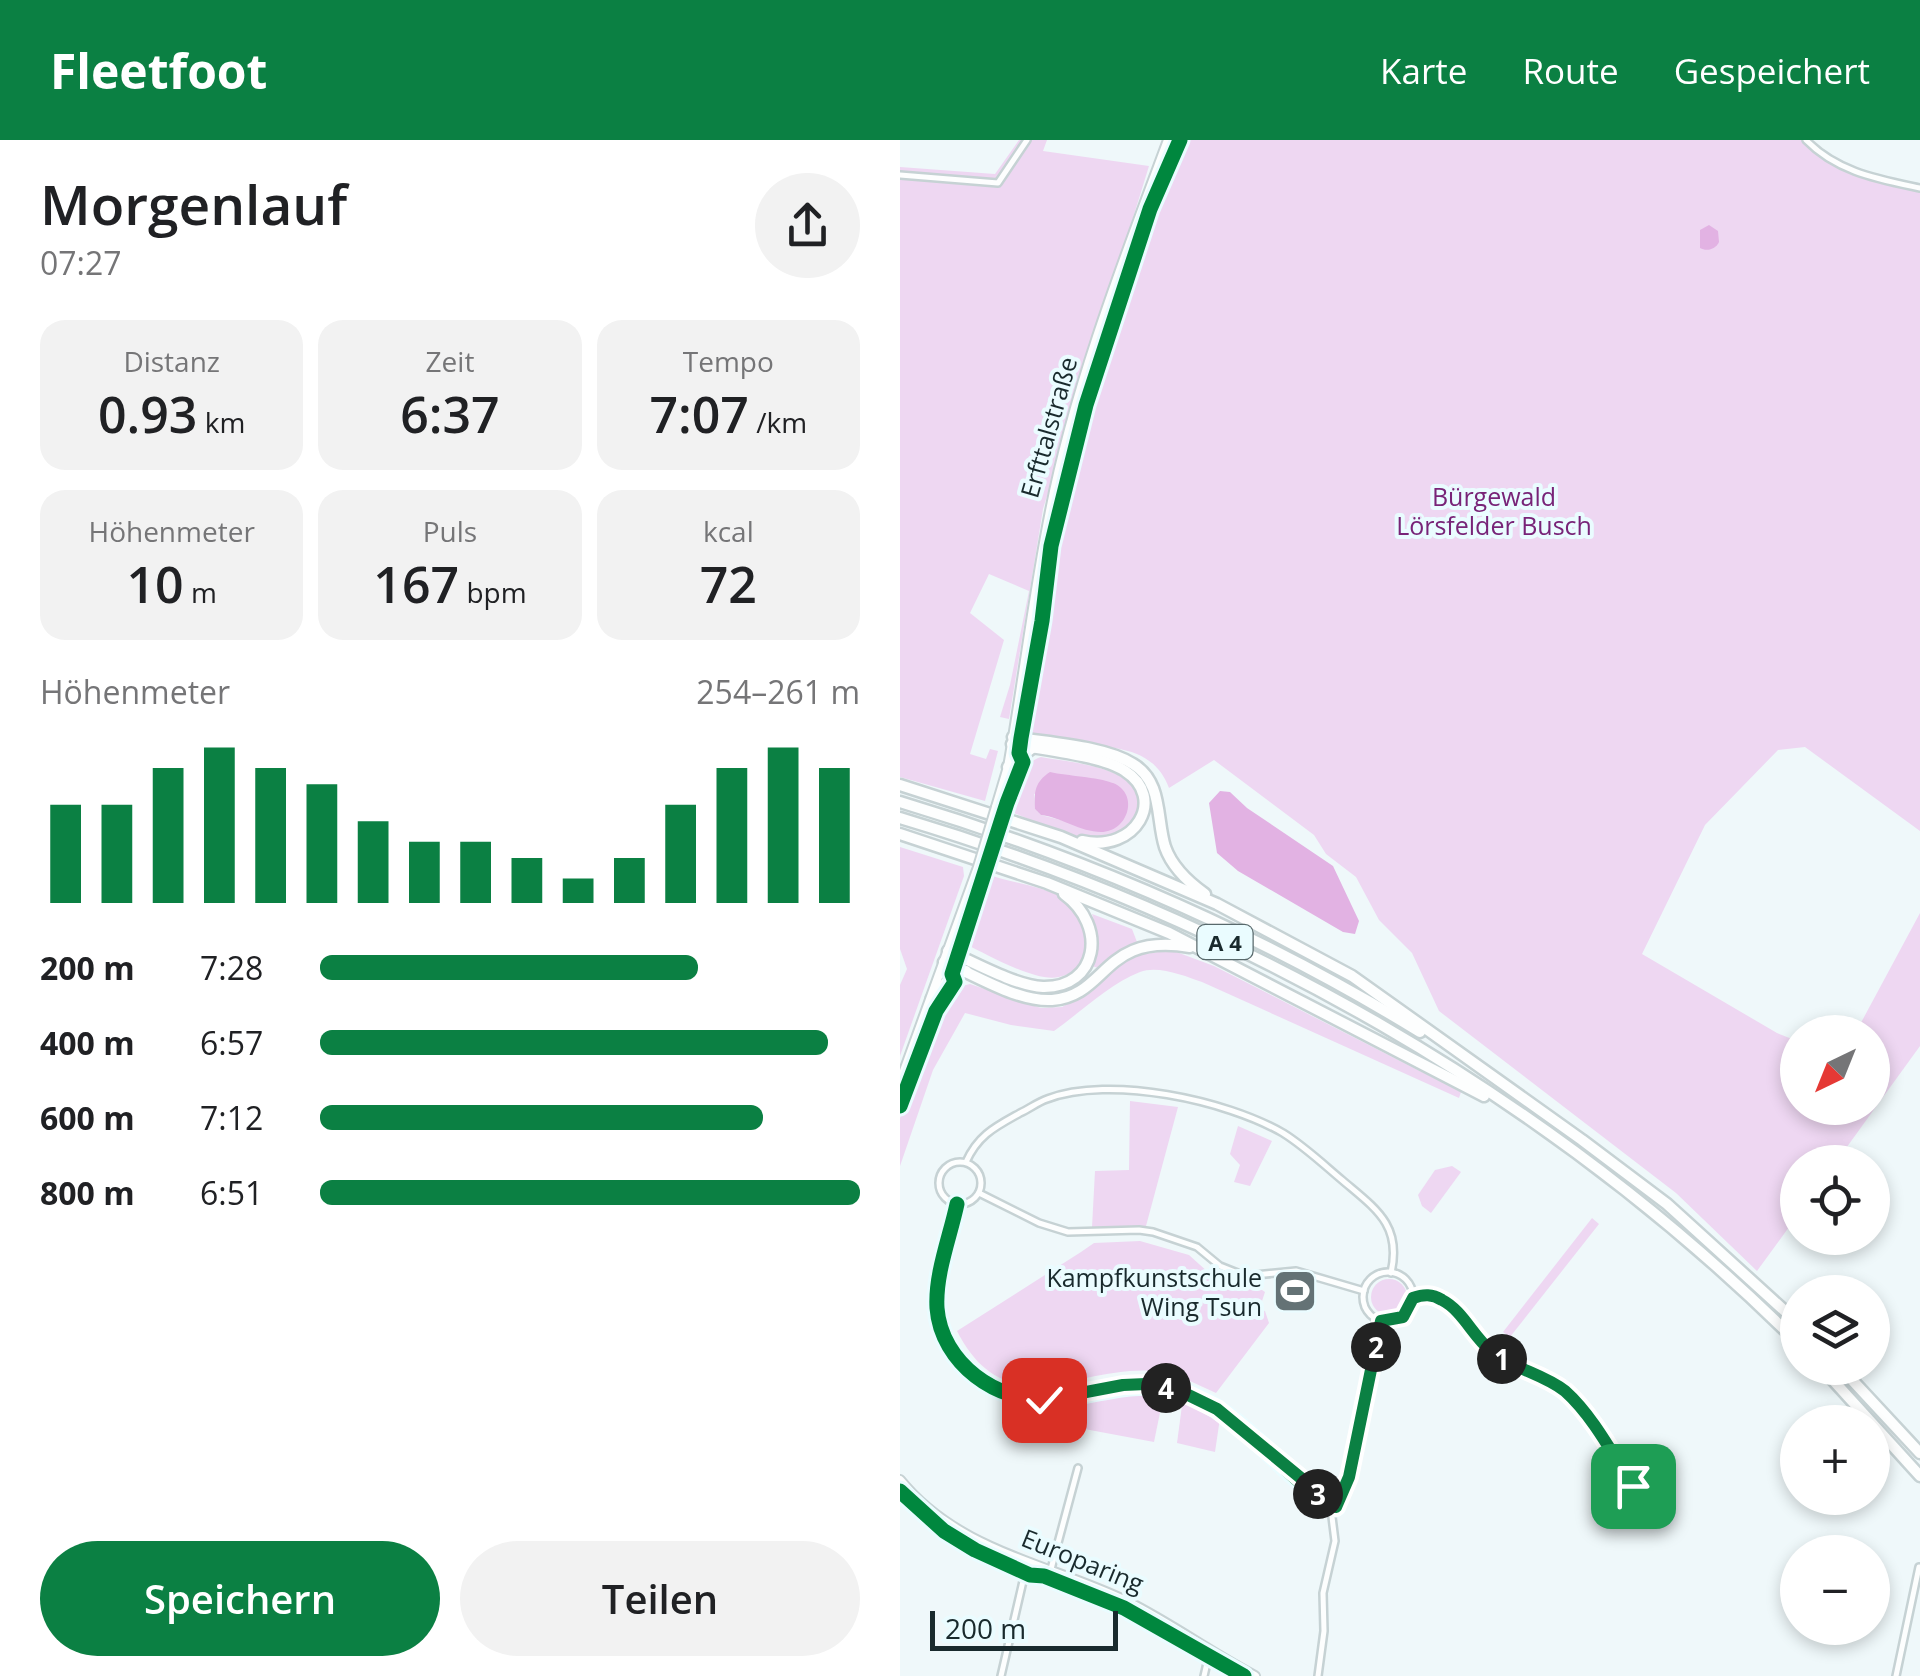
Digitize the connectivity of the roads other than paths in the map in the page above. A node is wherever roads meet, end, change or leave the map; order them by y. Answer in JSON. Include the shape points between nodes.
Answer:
{"nodes":[{"id":1,"x":1027,"y":140,"type":"edge"},
{"id":2,"x":1168,"y":140,"type":"edge"},
{"id":3,"x":1806,"y":140,"type":"edge"},
{"id":4,"x":900,"y":174,"type":"edge"},
{"id":5,"x":1920,"y":188,"type":"edge"},
{"id":6,"x":1013,"y":740,"type":"junction"},
{"id":7,"x":1032,"y":748,"type":"junction"},
{"id":8,"x":1008,"y":767,"type":"junction"},
{"id":9,"x":900,"y":785,"type":"edge"},
{"id":10,"x":900,"y":802,"type":"edge"},
{"id":11,"x":900,"y":818,"type":"edge"},
{"id":12,"x":900,"y":834,"type":"edge"},
{"id":13,"x":1061,"y":838,"type":"junction"},
{"id":14,"x":1047,"y":882,"type":"junction"},
{"id":15,"x":1217,"y":904,"type":"junction"},
{"id":16,"x":1201,"y":948,"type":"junction"},
{"id":17,"x":946,"y":956,"type":"junction"},
{"id":18,"x":966,"y":971,"type":"junction"},
{"id":19,"x":932,"y":998,"type":"junction"},
{"id":20,"x":1480,"y":1069,"type":"junction"},
{"id":21,"x":900,"y":1082,"type":"edge"},
{"id":22,"x":1525,"y":1118,"type":"junction"},
{"id":23,"x":966,"y":1162,"type":"junction"},
{"id":24,"x":979,"y":1193,"type":"junction"},
{"id":25,"x":956,"y":1204,"type":"junction"},
{"id":26,"x":1391,"y":1273,"type":"junction"},
{"id":27,"x":1364,"y":1291,"type":"junction"},
{"id":28,"x":1413,"y":1298,"type":"junction"},
{"id":29,"x":1780,"y":1307,"type":"edge"},
{"id":30,"x":1381,"y":1321,"type":"junction"},
{"id":31,"x":1780,"y":1327,"type":"edge"},
{"id":32,"x":1837,"y":1385,"type":"edge"},
{"id":33,"x":1857,"y":1385,"type":"edge"},
{"id":34,"x":1920,"y":1453,"type":"edge"},
{"id":35,"x":1078,"y":1468,"type":"dead end"},
{"id":36,"x":1920,"y":1476,"type":"edge"},
{"id":37,"x":900,"y":1480,"type":"edge"},
{"id":38,"x":1646,"y":1502,"type":"dead end"},
{"id":39,"x":1336,"y":1507,"type":"junction"},
{"id":40,"x":1028,"y":1564,"type":"junction"},
{"id":41,"x":1920,"y":1567,"type":"edge"},
{"id":42,"x":1050,"y":1572,"type":"junction"},
{"id":43,"x":1210,"y":1650,"type":"junction"},
{"id":44,"x":1001,"y":1676,"type":"edge"},
{"id":45,"x":1204,"y":1676,"type":"edge"},
{"id":46,"x":1254,"y":1676,"type":"edge"},
{"id":47,"x":1318,"y":1676,"type":"edge"},
{"id":48,"x":1896,"y":1676,"type":"edge"}],
"edges":[{"from":1,"to":4,"type":"street","via":[[998,183]]},
{"from":2,"to":6,"type":"main road","name":"Erfttalstraße","via":[[1120,270],[1050,508]]},
{"from":3,"to":5,"type":"street","via":[[1847,169]]},
{"from":6,"to":7,"type":"highway"},
{"from":6,"to":8,"type":"main road","name":"Erfttalstraße"},
{"from":6,"to":15,"type":"highway","via":[[1118,756],[1145,773],[1174,864]]},
{"from":7,"to":8,"type":"highway"},
{"from":7,"to":13,"type":"highway","via":[[1112,764],[1141,788],[1142,816],[1130,835],[1103,844]]},
{"from":8,"to":17,"type":"main road","name":"Erfttalstraße","bridge":true},
{"from":9,"to":13,"type":"highway"},
{"from":10,"to":20,"type":"highway","number":"A 4","via":[[1051,850],[1154,892],[1291,958]]},
{"from":11,"to":22,"type":"highway","number":"A 4","via":[[1073,876],[1259,958],[1384,1026]]},
{"from":12,"to":14,"type":"highway"},
{"from":13,"to":15,"type":"highway"},
{"from":14,"to":16,"type":"highway"},
{"from":14,"to":17,"type":"highway","via":[[1080,907],[1092,930],[1090,956],[1070,979],[1032,986]]},
{"from":15,"to":20,"type":"highway","via":[[1352,976]]},
{"from":16,"to":18,"type":"highway","via":[[1136,948],[1073,994],[1050,1000]]},
{"from":16,"to":22,"type":"highway"},
{"from":17,"to":18,"type":"highway"},
{"from":17,"to":19,"type":"main road","name":"Erfttalstraße"},
{"from":18,"to":19,"type":"highway"},
{"from":19,"to":21,"type":"main road","name":"Erfttalstraße"},
{"from":20,"to":29,"type":"highway","number":"A 4","via":[[1667,1204]]},
{"from":22,"to":31,"type":"highway","number":"A 4","via":[[1648,1209]]},
{"from":23,"to":24,"type":"street","via":[[980,1175]]},
{"from":23,"to":25,"type":"street","via":[[947,1166],[940,1178],[944,1197]]},
{"from":23,"to":26,"type":"street","via":[[985,1132],[1061,1096],[1146,1092],[1223,1107],[1284,1133],[1372,1206],[1394,1236]]},
{"from":24,"to":25,"type":"street"},
{"from":24,"to":27,"type":"street","via":[[1068,1232],[1153,1232],[1198,1247],[1244,1276],[1296,1271]]},
{"from":25,"to":39,"type":"street","via":[[937,1312],[972,1374],[1010,1395],[1036,1400],[1123,1385],[1178,1390],[1217,1409]]},
{"from":26,"to":27,"type":"street","via":[[1371,1279]]},
{"from":26,"to":28,"type":"street","via":[[1409,1284]]},
{"from":27,"to":30,"type":"street","via":[[1365,1306]]},
{"from":28,"to":30,"type":"street","via":[[1403,1317]]},
{"from":28,"to":38,"type":"street","via":[[1447,1301],[1487,1348],[1564,1391]]},
{"from":30,"to":39,"type":"street","via":[[1349,1477]]},
{"from":32,"to":36,"type":"highway"},
{"from":33,"to":34,"type":"highway"},
{"from":35,"to":42,"type":"street"},
{"from":37,"to":40,"type":"main road","name":"Europaring","via":[[955,1528]]},
{"from":39,"to":47,"type":"street"},
{"from":40,"to":42,"type":"main road","name":"Europaring"},
{"from":40,"to":44,"type":"street"},
{"from":41,"to":48,"type":"street"},
{"from":42,"to":43,"type":"main road","name":"Europaring","via":[[1128,1602]]},
{"from":43,"to":45,"type":"street"},
{"from":43,"to":46,"type":"main road","name":"Europaring"}]}
